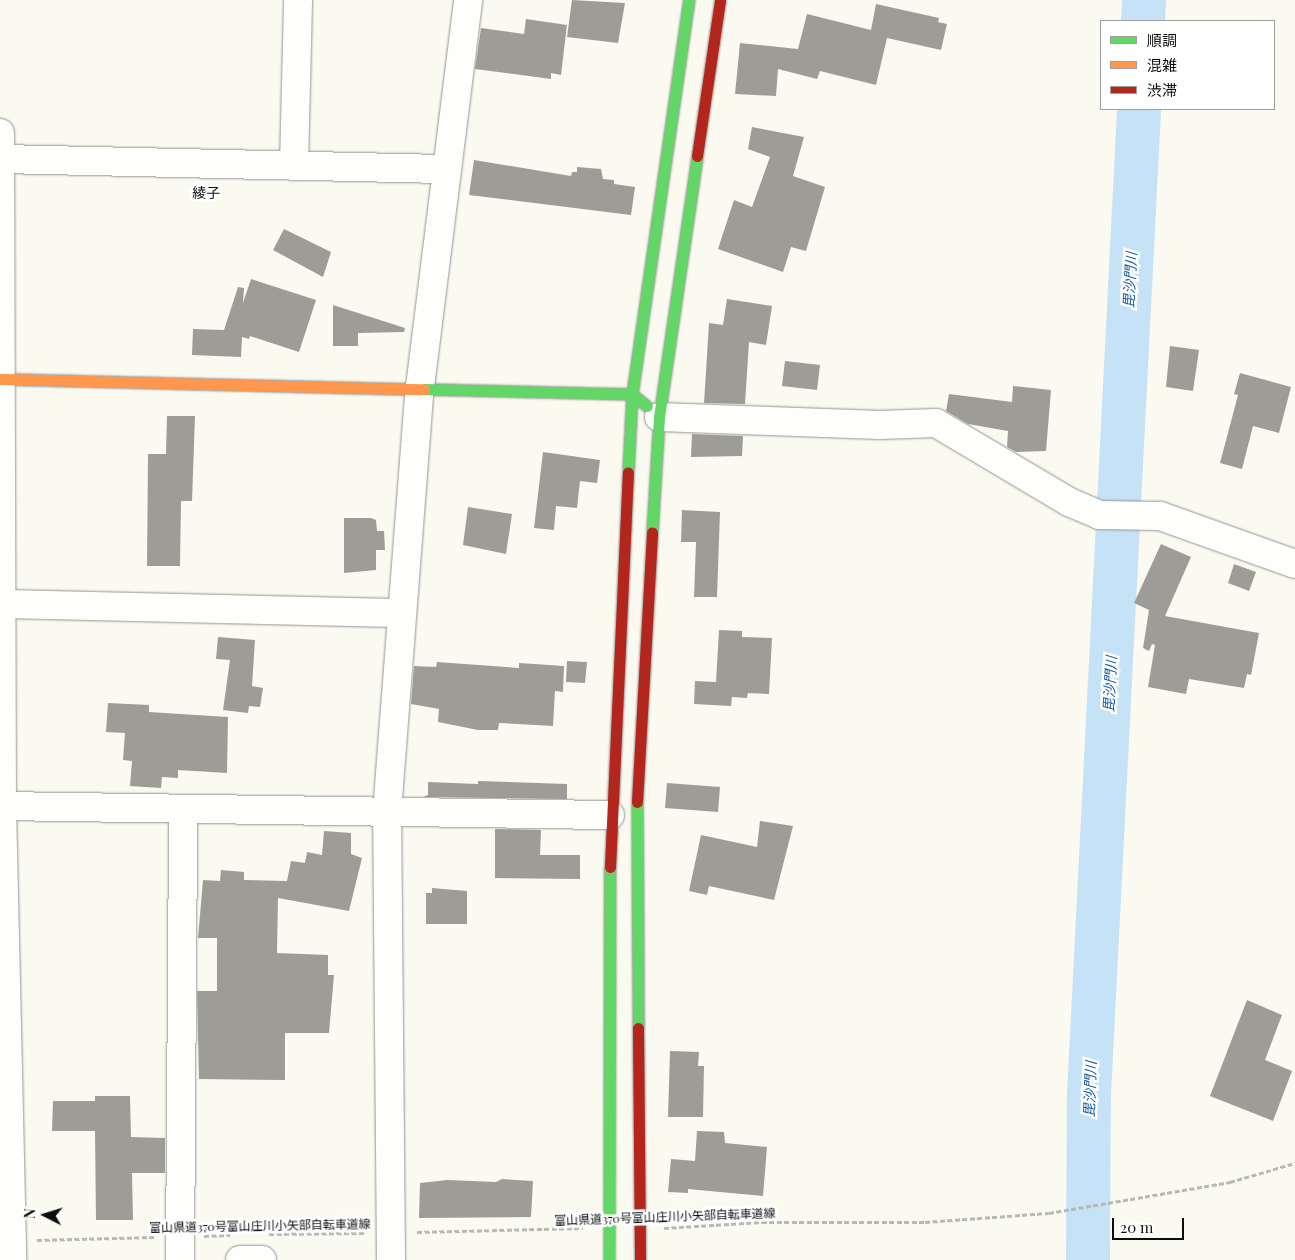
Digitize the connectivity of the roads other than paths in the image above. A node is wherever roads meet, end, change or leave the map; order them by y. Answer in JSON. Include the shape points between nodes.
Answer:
{"nodes":[{"id":1,"x":298,"y":0,"type":"edge"},
{"id":2,"x":468,"y":0,"type":"edge"},
{"id":3,"x":688,"y":0,"type":"edge"},
{"id":4,"x":720,"y":0,"type":"edge"},
{"id":5,"x":1,"y":146,"type":"edge"},
{"id":6,"x":294,"y":166,"type":"junction"},
{"id":7,"x":447,"y":170,"type":"junction"},
{"id":8,"x":1,"y":379,"type":"edge"},
{"id":9,"x":420,"y":387,"type":"junction"},
{"id":10,"x":632,"y":394,"type":"junction"},
{"id":11,"x":659,"y":417,"type":"junction"},
{"id":12,"x":1295,"y":564,"type":"edge"},
{"id":13,"x":2,"y":604,"type":"junction"},
{"id":14,"x":402,"y":613,"type":"junction"},
{"id":15,"x":1,"y":806,"type":"edge"},
{"id":16,"x":183,"y":809,"type":"junction"},
{"id":17,"x":387,"y":812,"type":"junction"},
{"id":18,"x":610,"y":815,"type":"junction"},
{"id":19,"x":264,"y":1247,"type":"edge"},
{"id":20,"x":238,"y":1248,"type":"edge"},
{"id":21,"x":10,"y":1251,"type":"edge"},
{"id":22,"x":180,"y":1260,"type":"edge"},
{"id":23,"x":391,"y":1260,"type":"edge"},
{"id":24,"x":609,"y":1260,"type":"edge"},
{"id":25,"x":640,"y":1260,"type":"edge"}],
"edges":[{"from":1,"to":6,"type":"street"},
{"from":2,"to":7,"type":"street"},
{"from":3,"to":10,"type":"street"},
{"from":4,"to":11,"type":"street"},
{"from":5,"to":6,"type":"street"},
{"from":5,"to":8,"type":"street"},
{"from":6,"to":7,"type":"street"},
{"from":7,"to":9,"type":"street"},
{"from":8,"to":9,"type":"street"},
{"from":8,"to":13,"type":"street"},
{"from":9,"to":10,"type":"street"},
{"from":9,"to":14,"type":"street"},
{"from":10,"to":11,"type":"street"},
{"from":10,"to":18,"type":"street"},
{"from":11,"to":12,"type":"street","via":[[880,425],[936,423],[1068,502],[1099,515],[1160,516]]},
{"from":11,"to":25,"type":"street","via":[[636,812]]},
{"from":13,"to":14,"type":"street"},
{"from":13,"to":15,"type":"street"},
{"from":14,"to":17,"type":"street"},
{"from":15,"to":16,"type":"street"},
{"from":15,"to":21,"type":"street"},
{"from":16,"to":17,"type":"street"},
{"from":16,"to":22,"type":"street"},
{"from":17,"to":18,"type":"street"},
{"from":17,"to":23,"type":"street"},
{"from":18,"to":24,"type":"street"},
{"from":19,"to":20,"type":"street"}]}
